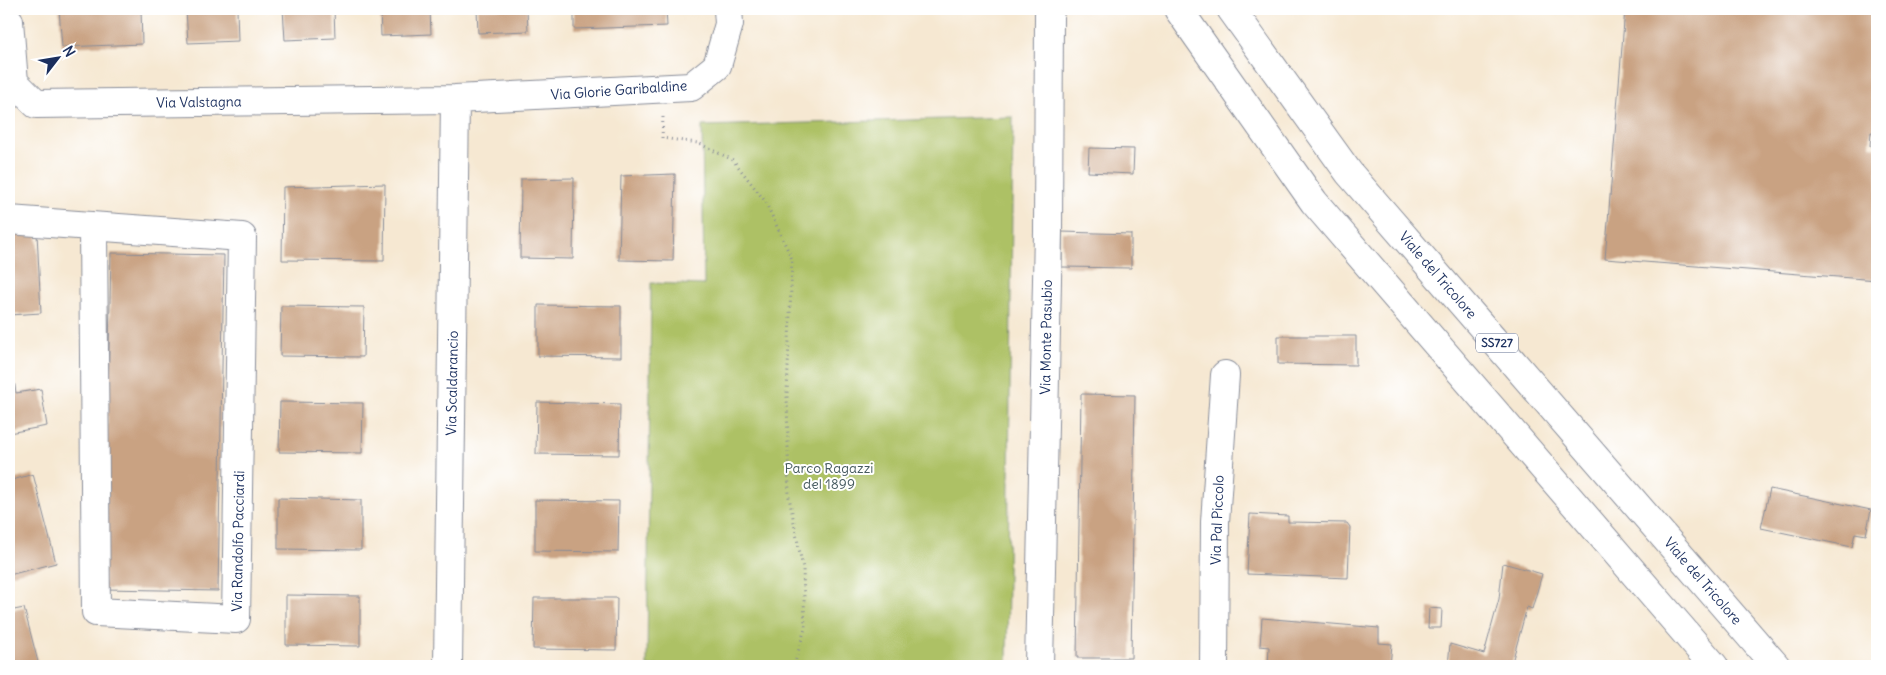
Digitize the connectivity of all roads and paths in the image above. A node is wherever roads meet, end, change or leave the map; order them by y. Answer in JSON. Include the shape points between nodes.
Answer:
{"nodes":[{"id":1,"x":728,"y":9,"type":"edge"},
{"id":2,"x":1050,"y":9,"type":"edge"},
{"id":3,"x":1178,"y":9,"type":"edge"},
{"id":4,"x":1231,"y":9,"type":"edge"},
{"id":5,"x":9,"y":21,"type":"edge"},
{"id":6,"x":663,"y":88,"type":"junction"},
{"id":7,"x":455,"y":99,"type":"junction"},
{"id":8,"x":9,"y":220,"type":"edge"},
{"id":9,"x":93,"y":226,"type":"junction"},
{"id":10,"x":1225,"y":375,"type":"dead end"},
{"id":11,"x":448,"y":666,"type":"edge"},
{"id":12,"x":794,"y":666,"type":"edge"},
{"id":13,"x":1039,"y":666,"type":"edge"},
{"id":14,"x":1214,"y":666,"type":"edge"},
{"id":15,"x":1714,"y":666,"type":"edge"},
{"id":16,"x":1776,"y":666,"type":"edge"}],
"edges":[{"from":1,"to":6,"type":"main road","name":"Via Glorie Garibaldine","via":[[729,24],[717,66],[691,87]]},
{"from":2,"to":13,"type":"main road","name":"Via Monte Pasubio"},
{"from":3,"to":15,"type":"main road","via":[[1314,202]]},
{"from":4,"to":16,"type":"main road","name":"Viale del Tricolore","number":"SS727","via":[[1349,173]]},
{"from":5,"to":7,"type":"main road","name":"Via Valstagna","via":[[14,82],[36,104]]},
{"from":6,"to":7,"type":"main road","name":"Via Glorie Garibaldine"},
{"from":6,"to":12,"type":"path","via":[[662,138],[698,144],[733,160],[765,201],[792,260],[787,394],[788,497],[803,569],[805,628]]},
{"from":7,"to":11,"type":"main road","name":"Via Scaldarancio"},
{"from":8,"to":9,"type":"main road","name":"Via Randolfo Pacciardi"},
{"from":9,"to":9,"type":"main road","name":"Via Randolfo Pacciardi","via":[[242,237],[236,619],[96,612]]},
{"from":10,"to":14,"type":"main road","name":"Via Pal Piccolo","via":[[1215,522]]}]}
